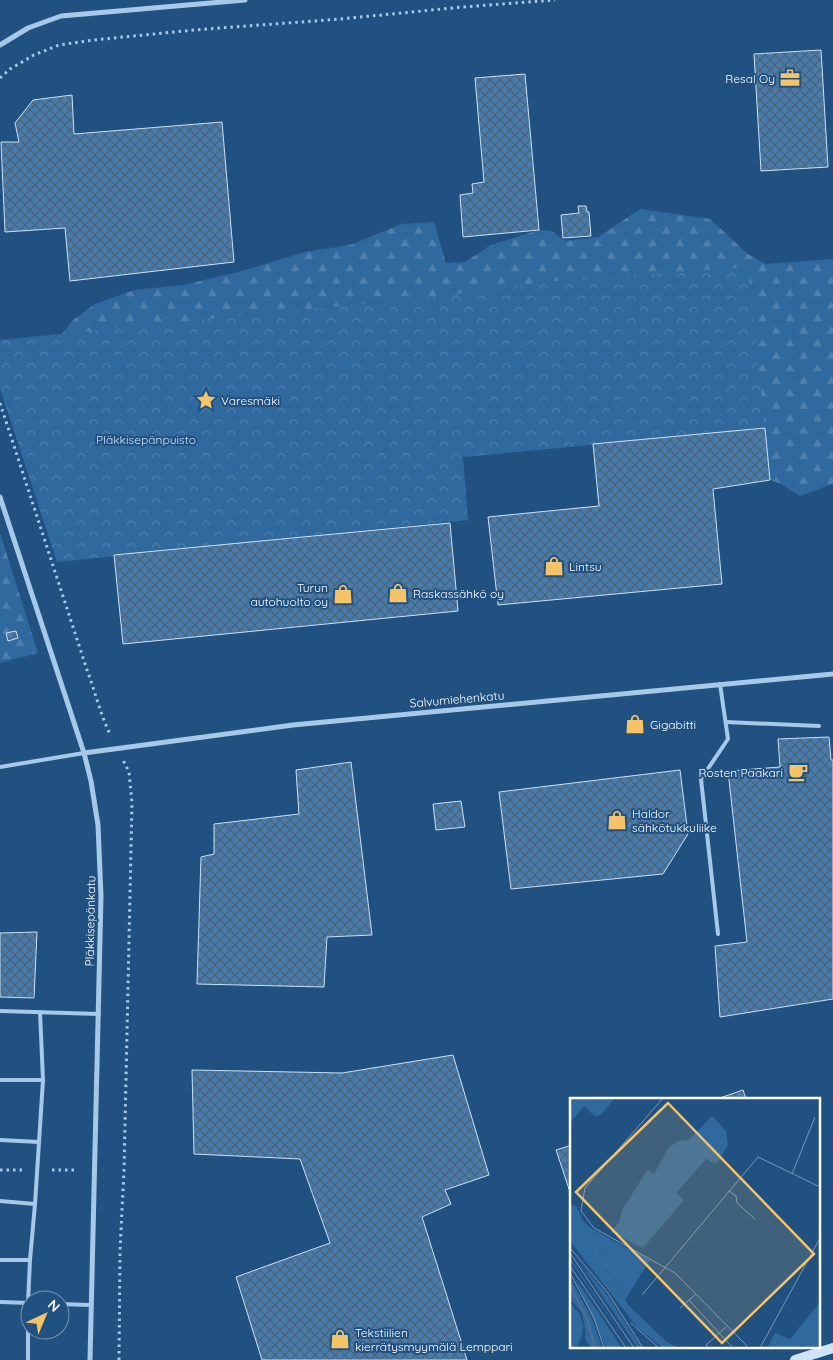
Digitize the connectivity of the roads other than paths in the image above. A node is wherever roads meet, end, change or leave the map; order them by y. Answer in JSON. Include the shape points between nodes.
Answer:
{"nodes":[{"id":1,"x":245,"y":0,"type":"edge"},
{"id":2,"x":0,"y":45,"type":"edge"},
{"id":3,"x":0,"y":498,"type":"edge"},
{"id":4,"x":833,"y":674,"type":"edge"},
{"id":5,"x":720,"y":684,"type":"junction"},
{"id":6,"x":726,"y":722,"type":"junction"},
{"id":7,"x":819,"y":726,"type":"dead end"},
{"id":8,"x":84,"y":753,"type":"junction"},
{"id":9,"x":0,"y":767,"type":"edge"},
{"id":10,"x":718,"y":934,"type":"dead end"},
{"id":11,"x":0,"y":1011,"type":"edge"},
{"id":12,"x":40,"y":1012,"type":"junction"},
{"id":13,"x":99,"y":1014,"type":"junction"},
{"id":14,"x":0,"y":1080,"type":"edge"},
{"id":15,"x":43,"y":1080,"type":"junction"},
{"id":16,"x":0,"y":1140,"type":"edge"},
{"id":17,"x":40,"y":1142,"type":"junction"},
{"id":18,"x":0,"y":1201,"type":"edge"},
{"id":19,"x":35,"y":1204,"type":"junction"},
{"id":20,"x":0,"y":1260,"type":"edge"},
{"id":21,"x":30,"y":1260,"type":"junction"},
{"id":22,"x":29,"y":1290,"type":"edge"},
{"id":23,"x":0,"y":1302,"type":"edge"},
{"id":24,"x":20,"y":1303,"type":"edge"},
{"id":25,"x":70,"y":1304,"type":"edge"},
{"id":26,"x":91,"y":1305,"type":"junction"},
{"id":27,"x":28,"y":1340,"type":"edge"},
{"id":28,"x":833,"y":1348,"type":"edge"},
{"id":29,"x":28,"y":1360,"type":"edge"},
{"id":30,"x":90,"y":1360,"type":"edge"},
{"id":31,"x":795,"y":1360,"type":"edge"}],
"edges":[{"from":1,"to":2,"type":"street","via":[[61,16],[28,28]]},
{"from":3,"to":8,"type":"street","name":"Pläkkisepänkatu"},
{"from":4,"to":5,"type":"street","name":"Salvumiehenkatu"},
{"from":5,"to":6,"type":"lane"},
{"from":5,"to":8,"type":"street","name":"Salvumiehenkatu","via":[[294,724]]},
{"from":6,"to":7,"type":"lane"},
{"from":6,"to":10,"type":"lane","via":[[728,738],[701,778]]},
{"from":8,"to":9,"type":"lane"},
{"from":8,"to":13,"type":"street","name":"Pläkkisepänkatu","via":[[98,825],[101,896]]},
{"from":11,"to":12,"type":"lane"},
{"from":12,"to":13,"type":"lane"},
{"from":12,"to":15,"type":"lane"},
{"from":13,"to":26,"type":"street","name":"Pläkkisepänkatu"},
{"from":14,"to":15,"type":"lane"},
{"from":15,"to":17,"type":"lane"},
{"from":16,"to":17,"type":"lane"},
{"from":17,"to":19,"type":"lane"},
{"from":18,"to":19,"type":"lane"},
{"from":19,"to":21,"type":"lane"},
{"from":20,"to":21,"type":"lane"},
{"from":21,"to":22,"type":"lane"},
{"from":23,"to":24,"type":"lane"},
{"from":25,"to":26,"type":"lane"},
{"from":26,"to":30,"type":"street","name":"Pläkkisepänkatu"},
{"from":27,"to":29,"type":"lane"},
{"from":28,"to":31,"type":"street"}]}
